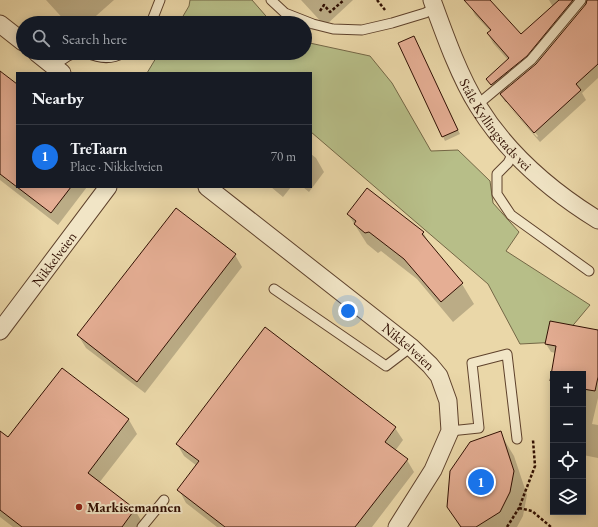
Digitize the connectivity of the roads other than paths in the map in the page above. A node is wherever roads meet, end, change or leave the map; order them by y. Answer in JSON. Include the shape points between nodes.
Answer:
{"nodes":[{"id":1,"x":160,"y":0,"type":"edge"},
{"id":2,"x":272,"y":0,"type":"edge"},
{"id":3,"x":581,"y":0,"type":"edge"},
{"id":4,"x":433,"y":4,"type":"edge"},
{"id":5,"x":154,"y":16,"type":"edge"},
{"id":6,"x":293,"y":16,"type":"edge"},
{"id":7,"x":0,"y":24,"type":"edge"},
{"id":8,"x":312,"y":24,"type":"edge"},
{"id":9,"x":16,"y":37,"type":"edge"},
{"id":10,"x":46,"y":60,"type":"edge"},
{"id":11,"x":65,"y":60,"type":"edge"},
{"id":12,"x":58,"y":69,"type":"edge"},
{"id":13,"x":477,"y":105,"type":"junction"},
{"id":14,"x":513,"y":152,"type":"junction"},
{"id":15,"x":107,"y":188,"type":"edge"},
{"id":16,"x":208,"y":188,"type":"edge"},
{"id":17,"x":598,"y":220,"type":"edge"},
{"id":18,"x":589,"y":271,"type":"dead end"},
{"id":19,"x":274,"y":288,"type":"dead end"},
{"id":20,"x":0,"y":331,"type":"edge"},
{"id":21,"x":411,"y":347,"type":"junction"},
{"id":22,"x":450,"y":430,"type":"junction"},
{"id":23,"x":517,"y":439,"type":"dead end"},
{"id":24,"x":164,"y":500,"type":"dead end"},
{"id":25,"x":400,"y":526,"type":"edge"},
{"id":26,"x":142,"y":527,"type":"edge"}],
"edges":[{"from":1,"to":5,"type":"lane"},
{"from":2,"to":6,"type":"lane","via":[[285,13]]},
{"from":3,"to":13,"type":"lane","via":[[531,60]]},
{"from":4,"to":8,"type":"lane","via":[[425,13],[362,30]]},
{"from":4,"to":13,"type":"street","name":"Ståle Kyllingstads vei"},
{"from":7,"to":9,"type":"street"},
{"from":10,"to":12,"type":"street"},
{"from":11,"to":12,"type":"lane"},
{"from":13,"to":14,"type":"street","name":"Ståle Kyllingstads vei"},
{"from":14,"to":17,"type":"street","name":"Ståle Kyllingstads vei","via":[[543,180]]},
{"from":14,"to":18,"type":"lane","via":[[508,163],[497,174],[497,194],[512,215]]},
{"from":15,"to":20,"type":"street","name":"Nikkelveien"},
{"from":16,"to":21,"type":"street","name":"Nikkelveien"},
{"from":19,"to":21,"type":"lane","via":[[386,366]]},
{"from":21,"to":22,"type":"street","name":"Nikkelveien","via":[[439,376],[448,401]]},
{"from":22,"to":23,"type":"lane","via":[[479,428],[472,363],[507,354]]},
{"from":22,"to":25,"type":"street","name":"Nikkelveien","via":[[433,470]]},
{"from":24,"to":26,"type":"lane"}]}
